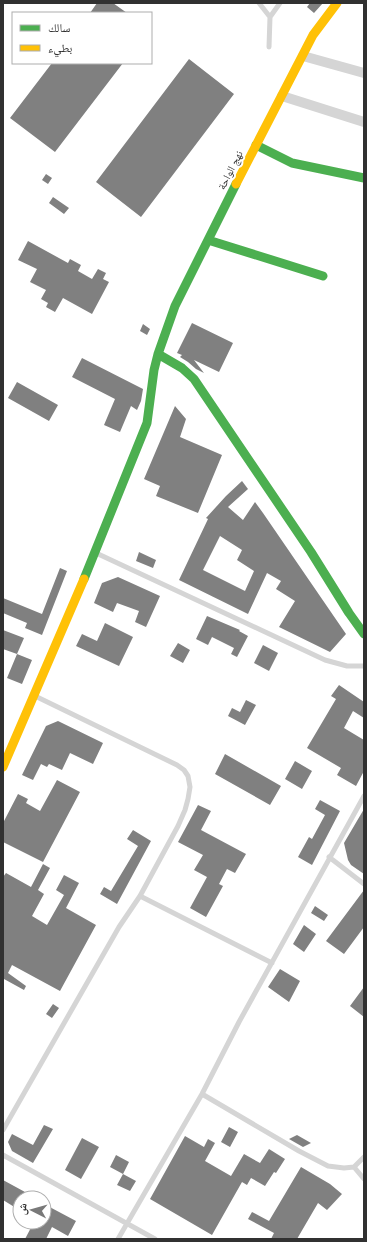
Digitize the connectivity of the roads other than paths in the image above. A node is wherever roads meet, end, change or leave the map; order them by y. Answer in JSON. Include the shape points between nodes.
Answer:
{"nodes":[{"id":1,"x":259,"y":3,"type":"edge"},
{"id":2,"x":280,"y":3,"type":"edge"},
{"id":3,"x":337,"y":3,"type":"edge"},
{"id":4,"x":270,"y":18,"type":"junction"},
{"id":5,"x":268,"y":47,"type":"dead end"},
{"id":6,"x":303,"y":56,"type":"junction"},
{"id":7,"x":364,"y":73,"type":"edge"},
{"id":8,"x":282,"y":96,"type":"junction"},
{"id":9,"x":364,"y":122,"type":"edge"},
{"id":10,"x":256,"y":145,"type":"junction"},
{"id":11,"x":364,"y":178,"type":"edge"},
{"id":12,"x":208,"y":240,"type":"junction"},
{"id":13,"x":323,"y":276,"type":"dead end"},
{"id":14,"x":158,"y":354,"type":"junction"},
{"id":15,"x":95,"y":553,"type":"junction"},
{"id":16,"x":364,"y":634,"type":"edge"},
{"id":17,"x":364,"y":666,"type":"edge"},
{"id":18,"x":34,"y":696,"type":"junction"},
{"id":19,"x":3,"y":767,"type":"edge"},
{"id":20,"x":364,"y":796,"type":"edge"},
{"id":21,"x":330,"y":857,"type":"junction"},
{"id":22,"x":364,"y":884,"type":"edge"},
{"id":23,"x":140,"y":896,"type":"junction"},
{"id":24,"x":272,"y":963,"type":"junction"},
{"id":25,"x":202,"y":1094,"type":"junction"},
{"id":26,"x":3,"y":1130,"type":"edge"},
{"id":27,"x":3,"y":1155,"type":"edge"},
{"id":28,"x":364,"y":1157,"type":"edge"},
{"id":29,"x":354,"y":1167,"type":"junction"},
{"id":30,"x":364,"y":1179,"type":"edge"},
{"id":31,"x":127,"y":1224,"type":"junction"},
{"id":32,"x":118,"y":1239,"type":"edge"},
{"id":33,"x":155,"y":1239,"type":"edge"}],
"edges":[{"from":1,"to":4,"type":"lane"},
{"from":2,"to":4,"type":"lane"},
{"from":3,"to":6,"type":"street","name":"نهج الواحة","via":[[313,35]]},
{"from":4,"to":5,"type":"lane"},
{"from":6,"to":7,"type":"street"},
{"from":6,"to":8,"type":"street","name":"نهج الواحة"},
{"from":8,"to":9,"type":"street"},
{"from":8,"to":10,"type":"street","name":"نهج الواحة"},
{"from":10,"to":11,"type":"street","via":[[292,163]]},
{"from":10,"to":12,"type":"street","name":"نهج الواحة"},
{"from":12,"to":13,"type":"street"},
{"from":12,"to":14,"type":"street","name":"نهج الواحة","via":[[175,306]]},
{"from":14,"to":15,"type":"street","name":"نهج الواحة","via":[[147,423]]},
{"from":14,"to":16,"type":"street","via":[[182,368],[194,379]]},
{"from":15,"to":17,"type":"lane","via":[[325,660],[347,666]]},
{"from":15,"to":18,"type":"street","name":"نهج الواحة"},
{"from":18,"to":19,"type":"street","name":"نهج الواحة"},
{"from":18,"to":23,"type":"lane","via":[[177,765],[188,776],[190,787],[185,810]]},
{"from":20,"to":21,"type":"lane"},
{"from":21,"to":22,"type":"lane"},
{"from":21,"to":24,"type":"lane"},
{"from":23,"to":24,"type":"lane"},
{"from":23,"to":26,"type":"lane","via":[[119,927]]},
{"from":24,"to":25,"type":"lane"},
{"from":25,"to":29,"type":"lane","via":[[328,1166]]},
{"from":25,"to":31,"type":"lane"},
{"from":27,"to":31,"type":"lane"},
{"from":28,"to":29,"type":"lane"},
{"from":29,"to":30,"type":"lane"},
{"from":31,"to":32,"type":"lane"},
{"from":31,"to":33,"type":"lane"}]}
